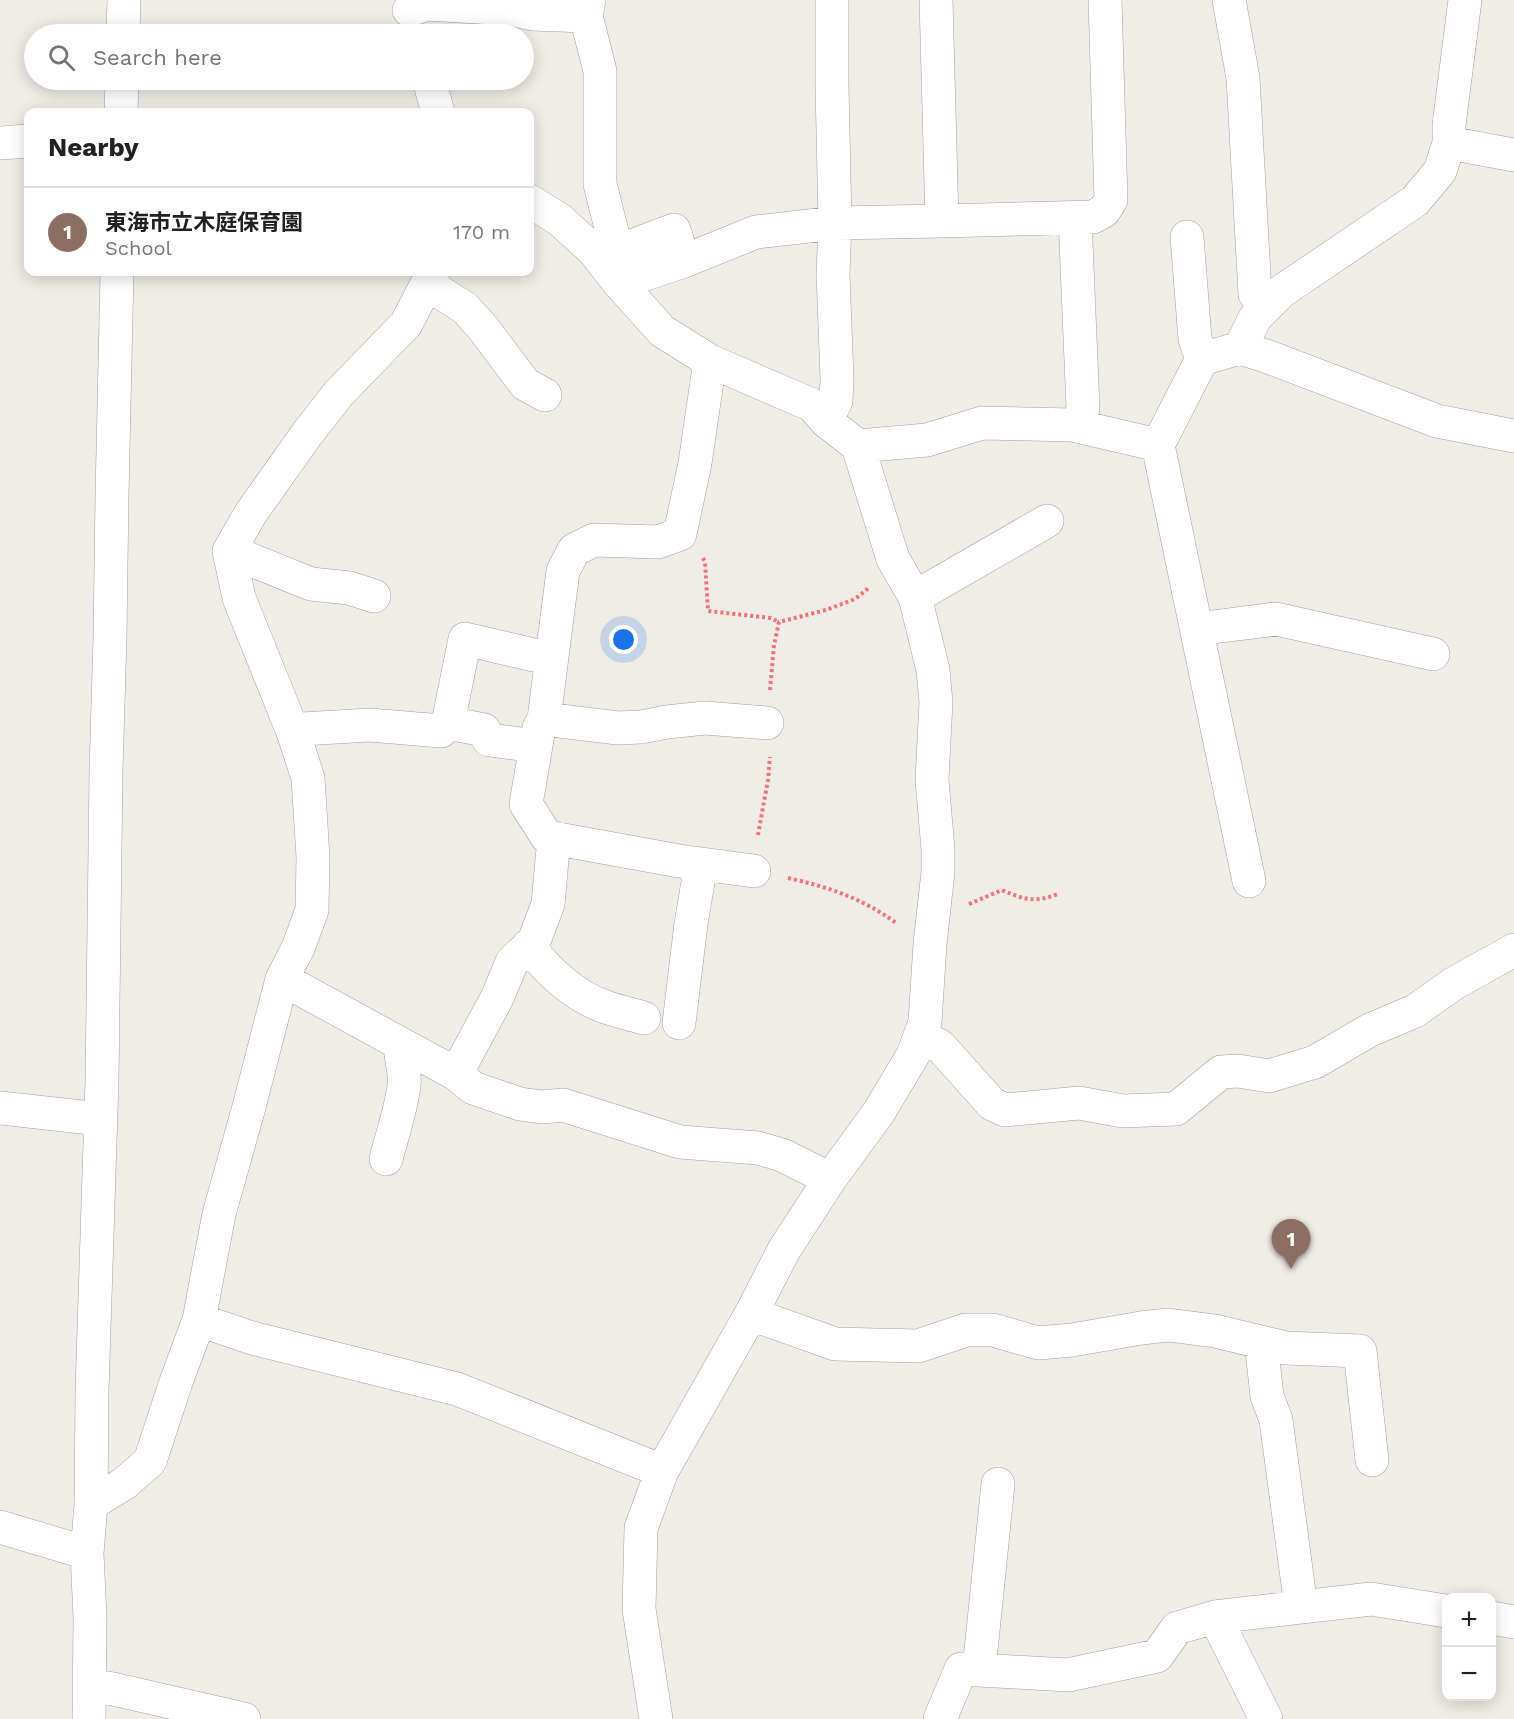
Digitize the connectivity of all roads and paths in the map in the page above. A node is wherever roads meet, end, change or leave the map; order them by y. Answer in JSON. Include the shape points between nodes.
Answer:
{"nodes":[{"id":1,"x":124,"y":0,"type":"edge"},
{"id":2,"x":832,"y":0,"type":"edge"},
{"id":3,"x":936,"y":0,"type":"edge"},
{"id":4,"x":1105,"y":0,"type":"edge"},
{"id":5,"x":1229,"y":0,"type":"edge"},
{"id":6,"x":1465,"y":0,"type":"edge"},
{"id":7,"x":587,"y":8,"type":"edge"},
{"id":8,"x":411,"y":15,"type":"edge"},
{"id":9,"x":123,"y":24,"type":"edge"},
{"id":10,"x":122,"y":90,"type":"edge"},
{"id":11,"x":432,"y":90,"type":"edge"},
{"id":12,"x":121,"y":108,"type":"edge"},
{"id":13,"x":437,"y":108,"type":"edge"},
{"id":14,"x":24,"y":141,"type":"edge"},
{"id":15,"x":1449,"y":142,"type":"junction"},
{"id":16,"x":0,"y":143,"type":"edge"},
{"id":17,"x":1514,"y":155,"type":"edge"},
{"id":18,"x":534,"y":204,"type":"edge"},
{"id":19,"x":1075,"y":218,"type":"junction"},
{"id":20,"x":942,"y":221,"type":"junction"},
{"id":21,"x":835,"y":223,"type":"junction"},
{"id":22,"x":1187,"y":237,"type":"dead end"},
{"id":23,"x":684,"y":261,"type":"junction"},
{"id":24,"x":117,"y":276,"type":"edge"},
{"id":25,"x":430,"y":278,"type":"edge"},
{"id":26,"x":619,"y":283,"type":"junction"},
{"id":27,"x":1266,"y":307,"type":"junction"},
{"id":28,"x":1240,"y":348,"type":"junction"},
{"id":29,"x":1202,"y":359,"type":"junction"},
{"id":30,"x":710,"y":361,"type":"junction"},
{"id":31,"x":545,"y":395,"type":"dead end"},
{"id":32,"x":826,"y":421,"type":"junction"},
{"id":33,"x":1079,"y":426,"type":"junction"},
{"id":34,"x":1514,"y":436,"type":"edge"},
{"id":35,"x":1158,"y":445,"type":"junction"},
{"id":36,"x":858,"y":446,"type":"junction"},
{"id":37,"x":1047,"y":521,"type":"dead end"},
{"id":38,"x":680,"y":534,"type":"junction"},
{"id":39,"x":229,"y":551,"type":"junction"},
{"id":40,"x":894,"y":559,"type":"junction"},
{"id":41,"x":374,"y":596,"type":"dead end"},
{"id":42,"x":915,"y":597,"type":"junction"},
{"id":43,"x":779,"y":622,"type":"junction"},
{"id":44,"x":1197,"y":629,"type":"junction"},
{"id":45,"x":1433,"y":654,"type":"dead end"},
{"id":46,"x":551,"y":660,"type":"junction"},
{"id":47,"x":448,"y":723,"type":"junction"},
{"id":48,"x":767,"y":723,"type":"junction"},
{"id":49,"x":292,"y":732,"type":"junction"},
{"id":50,"x":540,"y":733,"type":"junction"},
{"id":51,"x":554,"y":838,"type":"junction"},
{"id":52,"x":701,"y":864,"type":"junction"},
{"id":53,"x":754,"y":871,"type":"junction"},
{"id":54,"x":1249,"y":881,"type":"dead end"},
{"id":55,"x":1058,"y":894,"type":"dead end"},
{"id":56,"x":932,"y":923,"type":"junction"},
{"id":57,"x":528,"y":946,"type":"junction"},
{"id":58,"x":1514,"y":950,"type":"edge"},
{"id":59,"x":282,"y":979,"type":"junction"},
{"id":60,"x":644,"y":1018,"type":"dead end"},
{"id":61,"x":679,"y":1023,"type":"dead end"},
{"id":62,"x":920,"y":1036,"type":"junction"},
{"id":63,"x":400,"y":1044,"type":"junction"},
{"id":64,"x":456,"y":1074,"type":"junction"},
{"id":65,"x":0,"y":1108,"type":"edge"},
{"id":66,"x":100,"y":1119,"type":"junction"},
{"id":67,"x":386,"y":1159,"type":"dead end"},
{"id":68,"x":830,"y":1179,"type":"junction"},
{"id":69,"x":751,"y":1314,"type":"junction"},
{"id":70,"x":200,"y":1320,"type":"junction"},
{"id":71,"x":1261,"y":1342,"type":"junction"},
{"id":72,"x":1372,"y":1460,"type":"dead end"},
{"id":73,"x":662,"y":1471,"type":"junction"},
{"id":74,"x":998,"y":1484,"type":"dead end"},
{"id":75,"x":91,"y":1504,"type":"junction"},
{"id":76,"x":0,"y":1527,"type":"edge"},
{"id":77,"x":87,"y":1553,"type":"junction"},
{"id":78,"x":1301,"y":1607,"type":"junction"},
{"id":79,"x":1442,"y":1610,"type":"edge"},
{"id":80,"x":1215,"y":1617,"type":"junction"},
{"id":81,"x":1496,"y":1619,"type":"edge"},
{"id":82,"x":1514,"y":1622,"type":"edge"},
{"id":83,"x":979,"y":1670,"type":"junction"},
{"id":84,"x":89,"y":1685,"type":"junction"},
{"id":85,"x":89,"y":1719,"type":"edge"},
{"id":86,"x":244,"y":1719,"type":"edge"},
{"id":87,"x":656,"y":1719,"type":"edge"},
{"id":88,"x":940,"y":1719,"type":"edge"},
{"id":89,"x":1266,"y":1719,"type":"edge"}],
"edges":[{"from":1,"to":9,"type":"street"},
{"from":2,"to":21,"type":"street"},
{"from":3,"to":20,"type":"street"},
{"from":4,"to":19,"type":"street","via":[[1111,200],[1104,211],[1093,217]]},
{"from":5,"to":27,"type":"street","via":[[1243,78],[1255,294]]},
{"from":6,"to":15,"type":"street"},
{"from":7,"to":8,"type":"street","via":[[532,14],[427,4]]},
{"from":7,"to":23,"type":"street","via":[[600,71],[600,184],[615,244],[624,249],[674,230]]},
{"from":10,"to":12,"type":"street"},
{"from":11,"to":13,"type":"street"},
{"from":14,"to":16,"type":"street"},
{"from":15,"to":17,"type":"street"},
{"from":15,"to":27,"type":"street","via":[[1440,171],[1415,201],[1282,291]]},
{"from":18,"to":26,"type":"street","via":[[560,220],[593,250]]},
{"from":19,"to":20,"type":"street"},
{"from":19,"to":33,"type":"street","via":[[1083,408]]},
{"from":20,"to":21,"type":"street"},
{"from":21,"to":23,"type":"street","via":[[756,232]]},
{"from":21,"to":32,"type":"street","via":[[836,401]]},
{"from":22,"to":29,"type":"street","via":[[1195,339]]},
{"from":23,"to":26,"type":"street"},
{"from":24,"to":66,"type":"street"},
{"from":25,"to":31,"type":"street","via":[[483,328],[525,384]]},
{"from":25,"to":39,"type":"street","via":[[406,324],[339,393],[313,426]]},
{"from":26,"to":30,"type":"street","via":[[662,331]]},
{"from":27,"to":28,"type":"street","via":[[1255,318]]},
{"from":28,"to":29,"type":"street"},
{"from":28,"to":34,"type":"street","via":[[1437,421]]},
{"from":29,"to":35,"type":"street"},
{"from":30,"to":32,"type":"street","via":[[812,405]]},
{"from":30,"to":38,"type":"street"},
{"from":32,"to":36,"type":"street"},
{"from":33,"to":35,"type":"street"},
{"from":33,"to":36,"type":"street","via":[[982,423],[927,440]]},
{"from":35,"to":44,"type":"street"},
{"from":36,"to":40,"type":"street"},
{"from":37,"to":42,"type":"street"},
{"from":38,"to":43,"type":"path","via":[[697,547],[705,562],[708,611]]},
{"from":38,"to":46,"type":"street","via":[[658,542],[594,540],[574,549],[563,571]]},
{"from":39,"to":41,"type":"street","via":[[311,584],[349,588]]},
{"from":39,"to":49,"type":"street","via":[[239,598]]},
{"from":40,"to":42,"type":"street"},
{"from":40,"to":43,"type":"path","via":[[855,598]]},
{"from":42,"to":56,"type":"street","via":[[933,670],[936,702],[932,780],[938,849]]},
{"from":43,"to":48,"type":"path"},
{"from":44,"to":45,"type":"street","via":[[1276,619]]},
{"from":44,"to":54,"type":"street"},
{"from":46,"to":47,"type":"street","via":[[465,639]]},
{"from":46,"to":50,"type":"street"},
{"from":47,"to":49,"type":"street","via":[[441,731],[370,725]]},
{"from":47,"to":50,"type":"street","via":[[484,730],[489,740]]},
{"from":48,"to":50,"type":"street","via":[[705,718],[641,728]]},
{"from":48,"to":53,"type":"path","via":[[768,780]]},
{"from":49,"to":59,"type":"street","via":[[309,778],[312,910]]},
{"from":50,"to":51,"type":"street","via":[[526,804],[547,837]]},
{"from":51,"to":52,"type":"street"},
{"from":51,"to":57,"type":"street","via":[[548,904]]},
{"from":52,"to":53,"type":"street"},
{"from":52,"to":61,"type":"street"},
{"from":53,"to":56,"type":"path","via":[[853,897],[910,933]]},
{"from":55,"to":56,"type":"path","via":[[1043,900],[1024,899],[1002,890]]},
{"from":56,"to":62,"type":"street"},
{"from":57,"to":60,"type":"street","via":[[563,983],[588,999]]},
{"from":57,"to":64,"type":"street","via":[[512,962]]},
{"from":58,"to":62,"type":"street","via":[[1415,1011],[1370,1030],[1316,1062],[1269,1076],[1221,1072],[1176,1109],[1123,1111],[1079,1103],[1005,1110],[992,1104],[940,1046]]},
{"from":59,"to":63,"type":"street"},
{"from":59,"to":70,"type":"street","via":[[219,1214]]},
{"from":62,"to":68,"type":"street","via":[[879,1112]]},
{"from":63,"to":64,"type":"street"},
{"from":63,"to":67,"type":"street","via":[[405,1085]]},
{"from":64,"to":68,"type":"street","via":[[473,1088],[520,1104],[563,1105],[680,1142],[758,1148],[782,1155]]},
{"from":65,"to":66,"type":"street"},
{"from":66,"to":75,"type":"street"},
{"from":68,"to":69,"type":"street","via":[[784,1250]]},
{"from":69,"to":71,"type":"street","via":[[835,1344],[918,1346],[966,1330],[993,1330],[1038,1343],[1168,1325]]},
{"from":69,"to":73,"type":"street"},
{"from":70,"to":73,"type":"street","via":[[252,1338],[457,1389]]},
{"from":70,"to":75,"type":"street","via":[[150,1461],[125,1483]]},
{"from":71,"to":72,"type":"street","via":[[1286,1348],[1360,1351]]},
{"from":71,"to":78,"type":"street","via":[[1267,1396],[1276,1420]]},
{"from":73,"to":87,"type":"street","via":[[641,1528],[639,1609]]},
{"from":74,"to":83,"type":"street"},
{"from":75,"to":77,"type":"street"},
{"from":76,"to":77,"type":"street"},
{"from":77,"to":84,"type":"street"},
{"from":78,"to":79,"type":"street","via":[[1371,1599]]},
{"from":78,"to":80,"type":"street"},
{"from":80,"to":83,"type":"street","via":[[1178,1628],[1157,1656],[1068,1675]]},
{"from":80,"to":89,"type":"street"},
{"from":81,"to":82,"type":"street"},
{"from":83,"to":88,"type":"street","via":[[961,1669]]},
{"from":84,"to":85,"type":"street"},
{"from":84,"to":86,"type":"street"}]}
